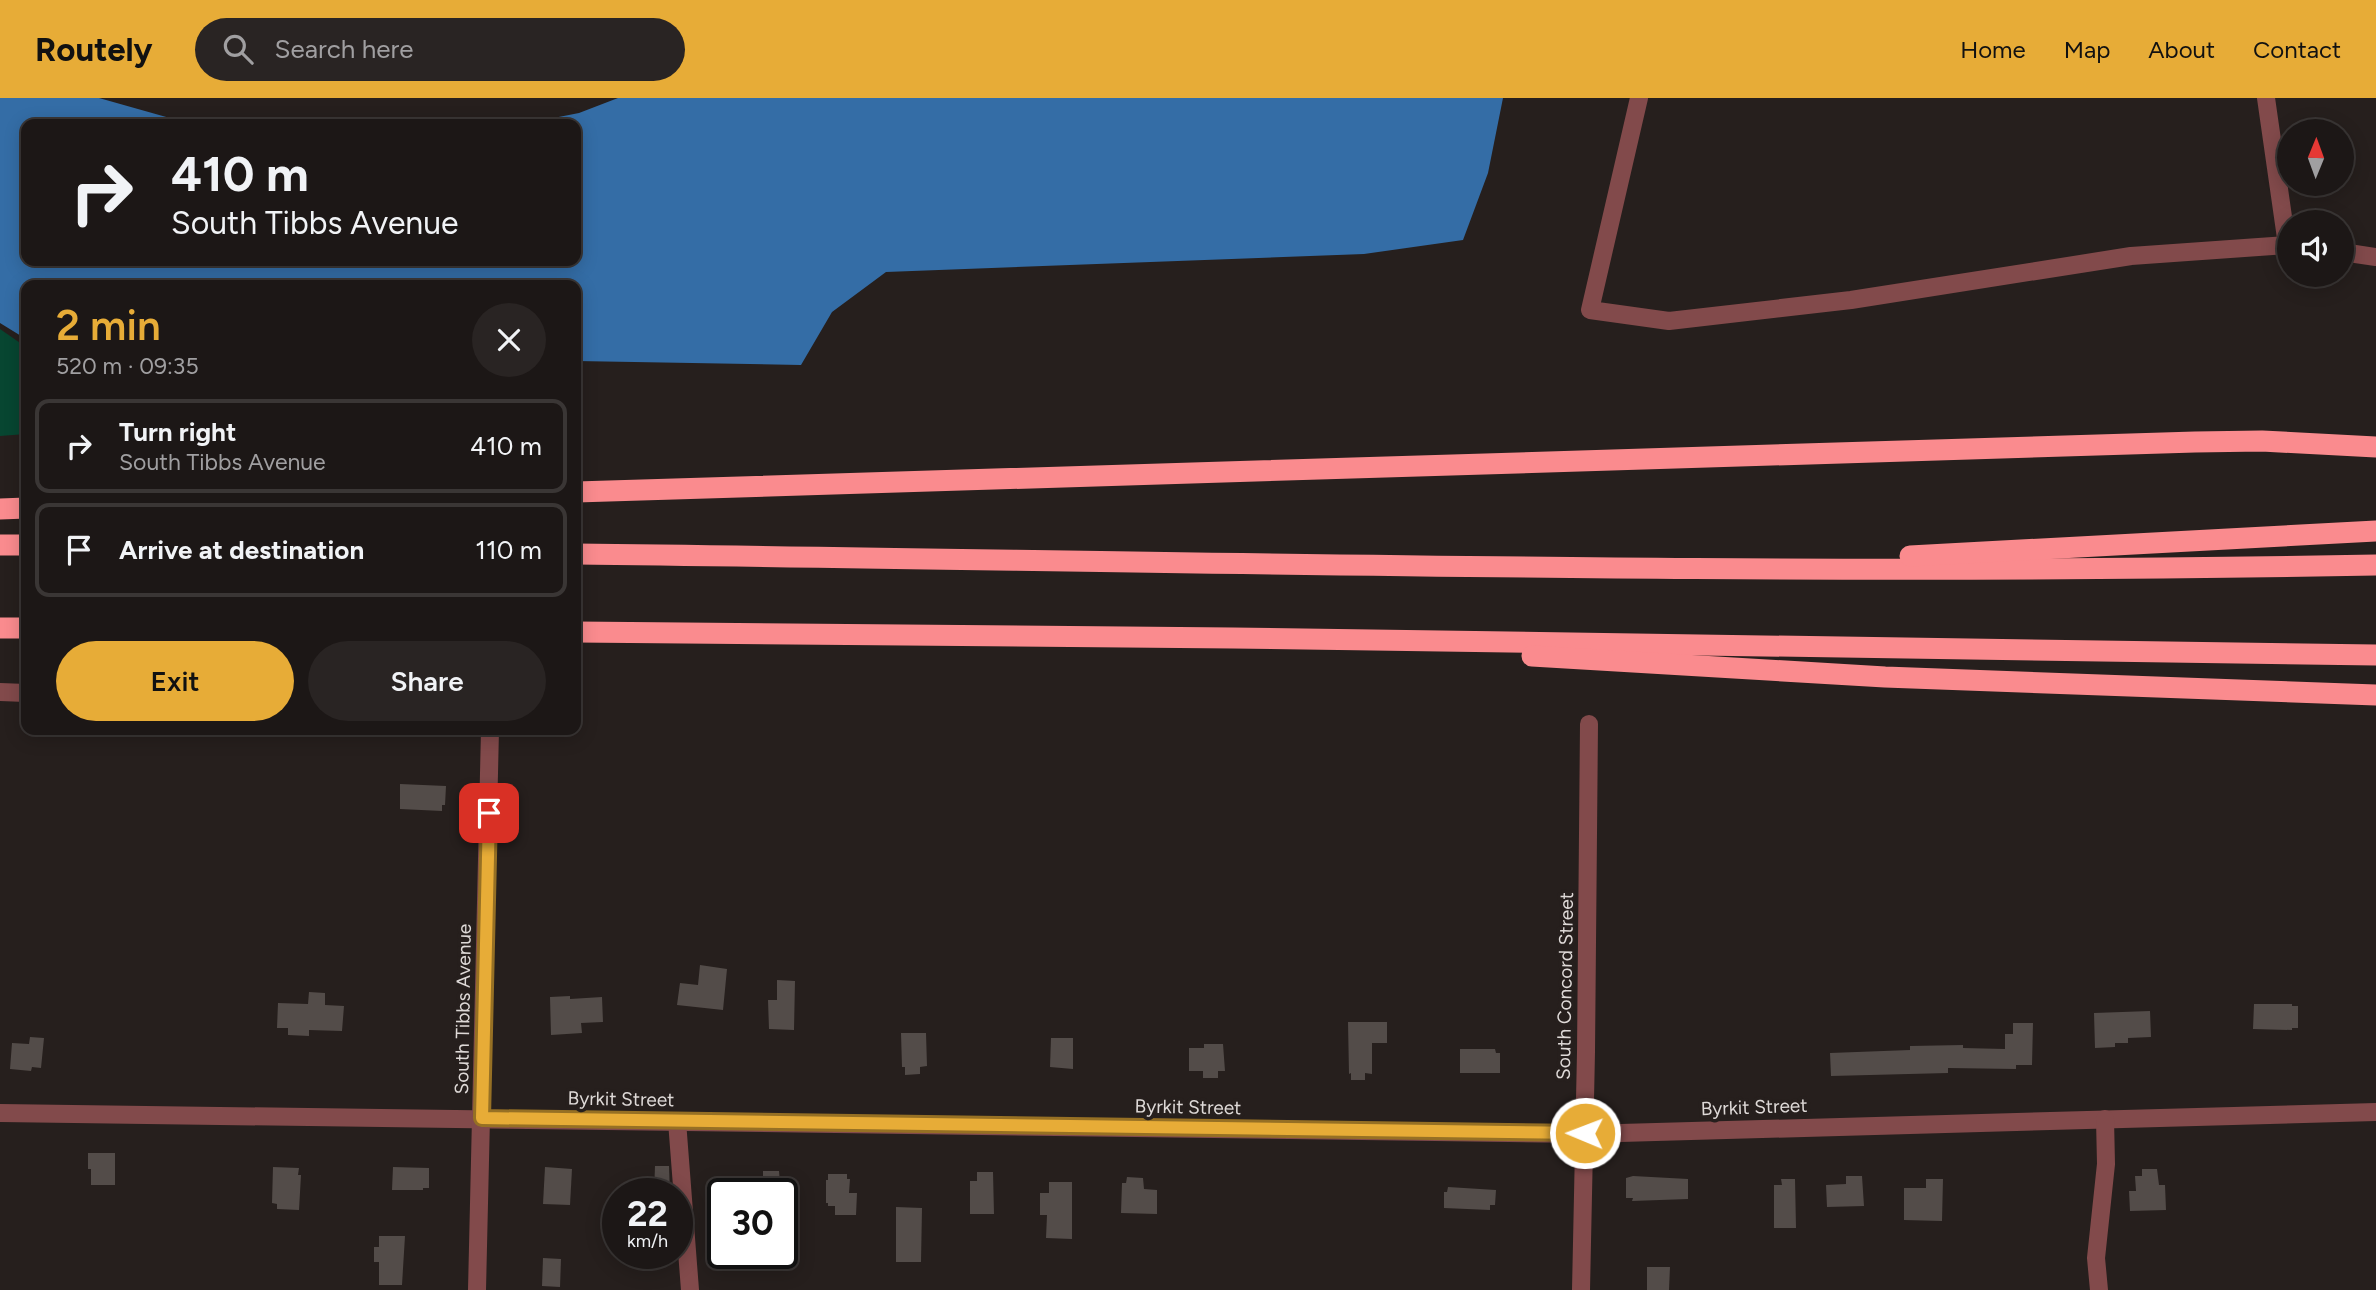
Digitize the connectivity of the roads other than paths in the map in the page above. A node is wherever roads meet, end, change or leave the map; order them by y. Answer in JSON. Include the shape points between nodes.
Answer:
{"nodes":[{"id":1,"x":1639,"y":98,"type":"edge"},
{"id":2,"x":2266,"y":98,"type":"edge"},
{"id":3,"x":2283,"y":210,"type":"edge"},
{"id":4,"x":2277,"y":247,"type":"edge"},
{"id":5,"x":2354,"y":254,"type":"edge"},
{"id":6,"x":2376,"y":257,"type":"edge"},
{"id":7,"x":2376,"y":447,"type":"edge"},
{"id":8,"x":581,"y":492,"type":"edge"},
{"id":9,"x":21,"y":508,"type":"edge"},
{"id":10,"x":0,"y":509,"type":"edge"},
{"id":11,"x":2376,"y":531,"type":"edge"},
{"id":12,"x":0,"y":545,"type":"edge"},
{"id":13,"x":21,"y":545,"type":"edge"},
{"id":14,"x":581,"y":554,"type":"edge"},
{"id":15,"x":2376,"y":565,"type":"edge"},
{"id":16,"x":1687,"y":568,"type":"junction"},
{"id":17,"x":0,"y":628,"type":"edge"},
{"id":18,"x":21,"y":628,"type":"edge"},
{"id":19,"x":581,"y":632,"type":"edge"},
{"id":20,"x":1233,"y":638,"type":"junction"},
{"id":21,"x":2376,"y":655,"type":"edge"},
{"id":22,"x":0,"y":692,"type":"edge"},
{"id":23,"x":21,"y":693,"type":"edge"},
{"id":24,"x":2376,"y":695,"type":"edge"},
{"id":25,"x":1588,"y":724,"type":"dead end"},
{"id":26,"x":490,"y":735,"type":"edge"},
{"id":27,"x":2376,"y":1112,"type":"edge"},
{"id":28,"x":0,"y":1113,"type":"edge"},
{"id":29,"x":482,"y":1118,"type":"junction"},
{"id":30,"x":2105,"y":1119,"type":"junction"},
{"id":31,"x":677,"y":1121,"type":"junction"},
{"id":32,"x":1585,"y":1133,"type":"junction"},
{"id":33,"x":477,"y":1290,"type":"edge"},
{"id":34,"x":690,"y":1290,"type":"edge"},
{"id":35,"x":1581,"y":1290,"type":"edge"},
{"id":36,"x":2099,"y":1290,"type":"edge"}],
"edges":[{"from":1,"to":4,"type":"street","via":[[1590,310],[1669,321],[1851,300],[2131,256]]},
{"from":2,"to":3,"type":"street"},
{"from":5,"to":6,"type":"street"},
{"from":7,"to":8,"type":"highway","via":[[2262,440]]},
{"from":9,"to":10,"type":"highway"},
{"from":11,"to":16,"type":"highway"},
{"from":12,"to":13,"type":"highway"},
{"from":14,"to":16,"type":"highway"},
{"from":15,"to":16,"type":"highway"},
{"from":17,"to":18,"type":"highway"},
{"from":19,"to":20,"type":"highway"},
{"from":20,"to":21,"type":"highway"},
{"from":20,"to":24,"type":"highway","via":[[1885,677]]},
{"from":22,"to":23,"type":"street"},
{"from":25,"to":32,"type":"street","name":"South Concord Street"},
{"from":26,"to":29,"type":"street","name":"South Tibbs Avenue"},
{"from":27,"to":30,"type":"street","name":"Byrkit Street"},
{"from":28,"to":29,"type":"street","name":"Byrkit Street"},
{"from":29,"to":31,"type":"street","name":"Byrkit Street"},
{"from":29,"to":33,"type":"street","name":"South Tibbs Avenue"},
{"from":30,"to":32,"type":"street","name":"Byrkit Street"},
{"from":30,"to":36,"type":"street","via":[[2106,1164],[2096,1258]]},
{"from":31,"to":32,"type":"street","name":"Byrkit Street"},
{"from":31,"to":34,"type":"street"},
{"from":32,"to":35,"type":"street","name":"South Concord Street"}]}
